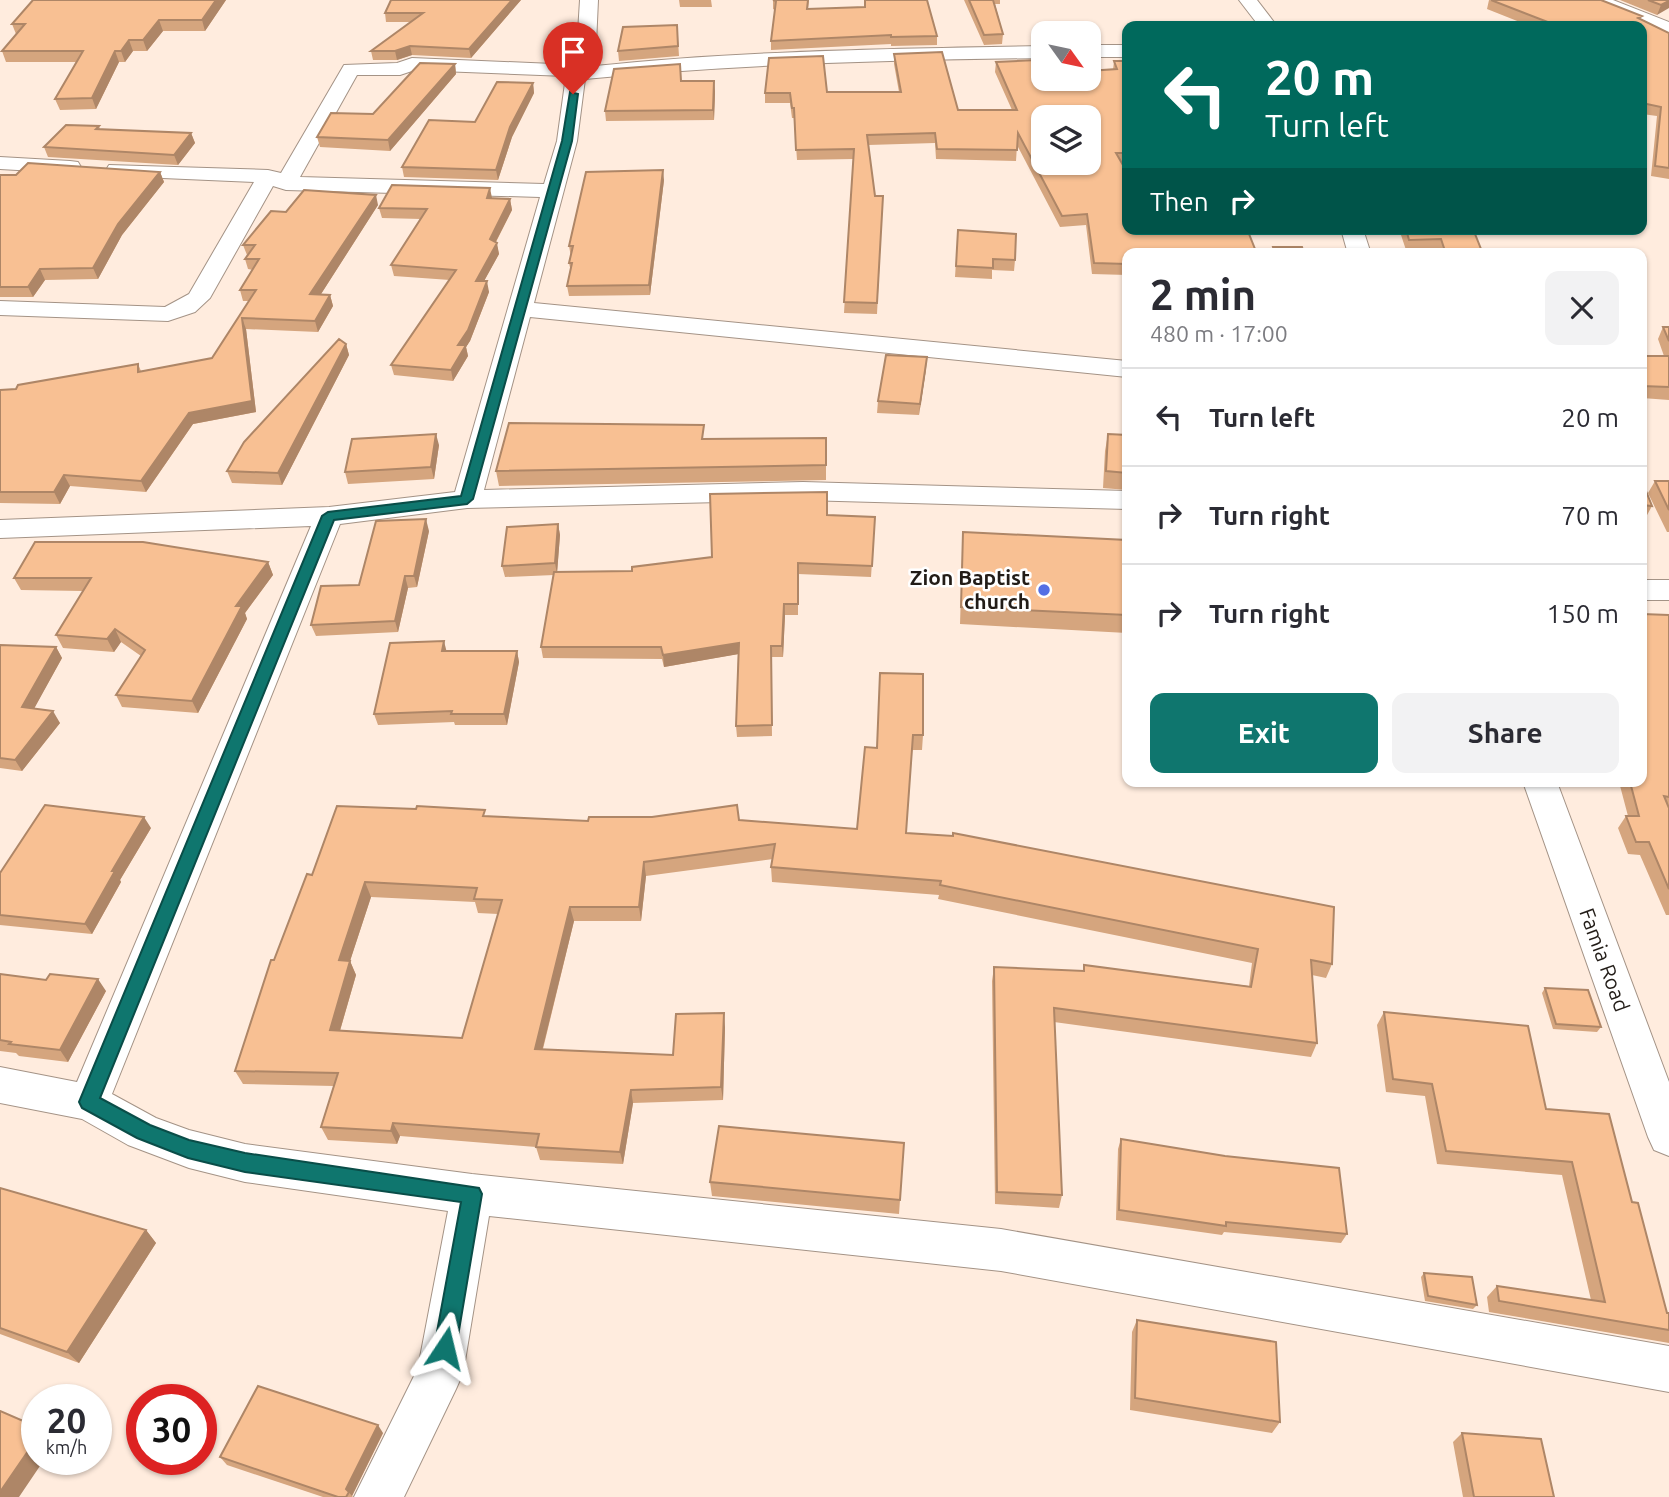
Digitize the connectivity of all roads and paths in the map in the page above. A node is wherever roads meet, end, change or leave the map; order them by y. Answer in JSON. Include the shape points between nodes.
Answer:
{"nodes":[{"id":1,"x":589,"y":0,"type":"edge"},
{"id":2,"x":1248,"y":0,"type":"edge"},
{"id":3,"x":1597,"y":0,"type":"edge"},
{"id":4,"x":1264,"y":21,"type":"edge"},
{"id":5,"x":1669,"y":29,"type":"edge"},
{"id":6,"x":1101,"y":51,"type":"edge"},
{"id":7,"x":1122,"y":51,"type":"edge"},
{"id":8,"x":1031,"y":52,"type":"edge"},
{"id":9,"x":581,"y":72,"type":"junction"},
{"id":10,"x":0,"y":163,"type":"edge"},
{"id":11,"x":277,"y":179,"type":"junction"},
{"id":12,"x":551,"y":191,"type":"junction"},
{"id":13,"x":0,"y":308,"type":"edge"},
{"id":14,"x":518,"y":309,"type":"junction"},
{"id":15,"x":1122,"y":369,"type":"edge"},
{"id":16,"x":467,"y":499,"type":"junction"},
{"id":17,"x":1122,"y":500,"type":"edge"},
{"id":18,"x":328,"y":516,"type":"junction"},
{"id":19,"x":2,"y":531,"type":"edge"},
{"id":20,"x":1647,"y":590,"type":"edge"},
{"id":21,"x":1669,"y":590,"type":"edge"},
{"id":22,"x":1542,"y":787,"type":"edge"},
{"id":23,"x":0,"y":1085,"type":"edge"},
{"id":24,"x":89,"y":1102,"type":"junction"},
{"id":25,"x":1669,"y":1138,"type":"edge"},
{"id":26,"x":472,"y":1194,"type":"junction"},
{"id":27,"x":1669,"y":1369,"type":"edge"},
{"id":28,"x":378,"y":1497,"type":"edge"}],
"edges":[{"from":1,"to":9,"type":"street"},
{"from":2,"to":4,"type":"street"},
{"from":3,"to":5,"type":"street"},
{"from":6,"to":7,"type":"street"},
{"from":8,"to":9,"type":"street","via":[[872,55]]},
{"from":9,"to":11,"type":"street","via":[[412,64],[400,69],[351,69]]},
{"from":9,"to":12,"type":"street"},
{"from":10,"to":11,"type":"street"},
{"from":11,"to":12,"type":"street"},
{"from":11,"to":13,"type":"street","via":[[198,298],[186,307],[168,314]]},
{"from":12,"to":14,"type":"street"},
{"from":14,"to":15,"type":"street"},
{"from":14,"to":16,"type":"street"},
{"from":16,"to":17,"type":"street","via":[[803,491]]},
{"from":16,"to":18,"type":"street"},
{"from":18,"to":19,"type":"street"},
{"from":18,"to":24,"type":"street"},
{"from":20,"to":21,"type":"street"},
{"from":22,"to":25,"type":"street","name":"Famia Road"},
{"from":23,"to":24,"type":"street"},
{"from":24,"to":26,"type":"street","via":[[144,1132],[245,1163]]},
{"from":26,"to":27,"type":"street","via":[[1001,1250]]},
{"from":26,"to":28,"type":"street","via":[[440,1373]]}]}
